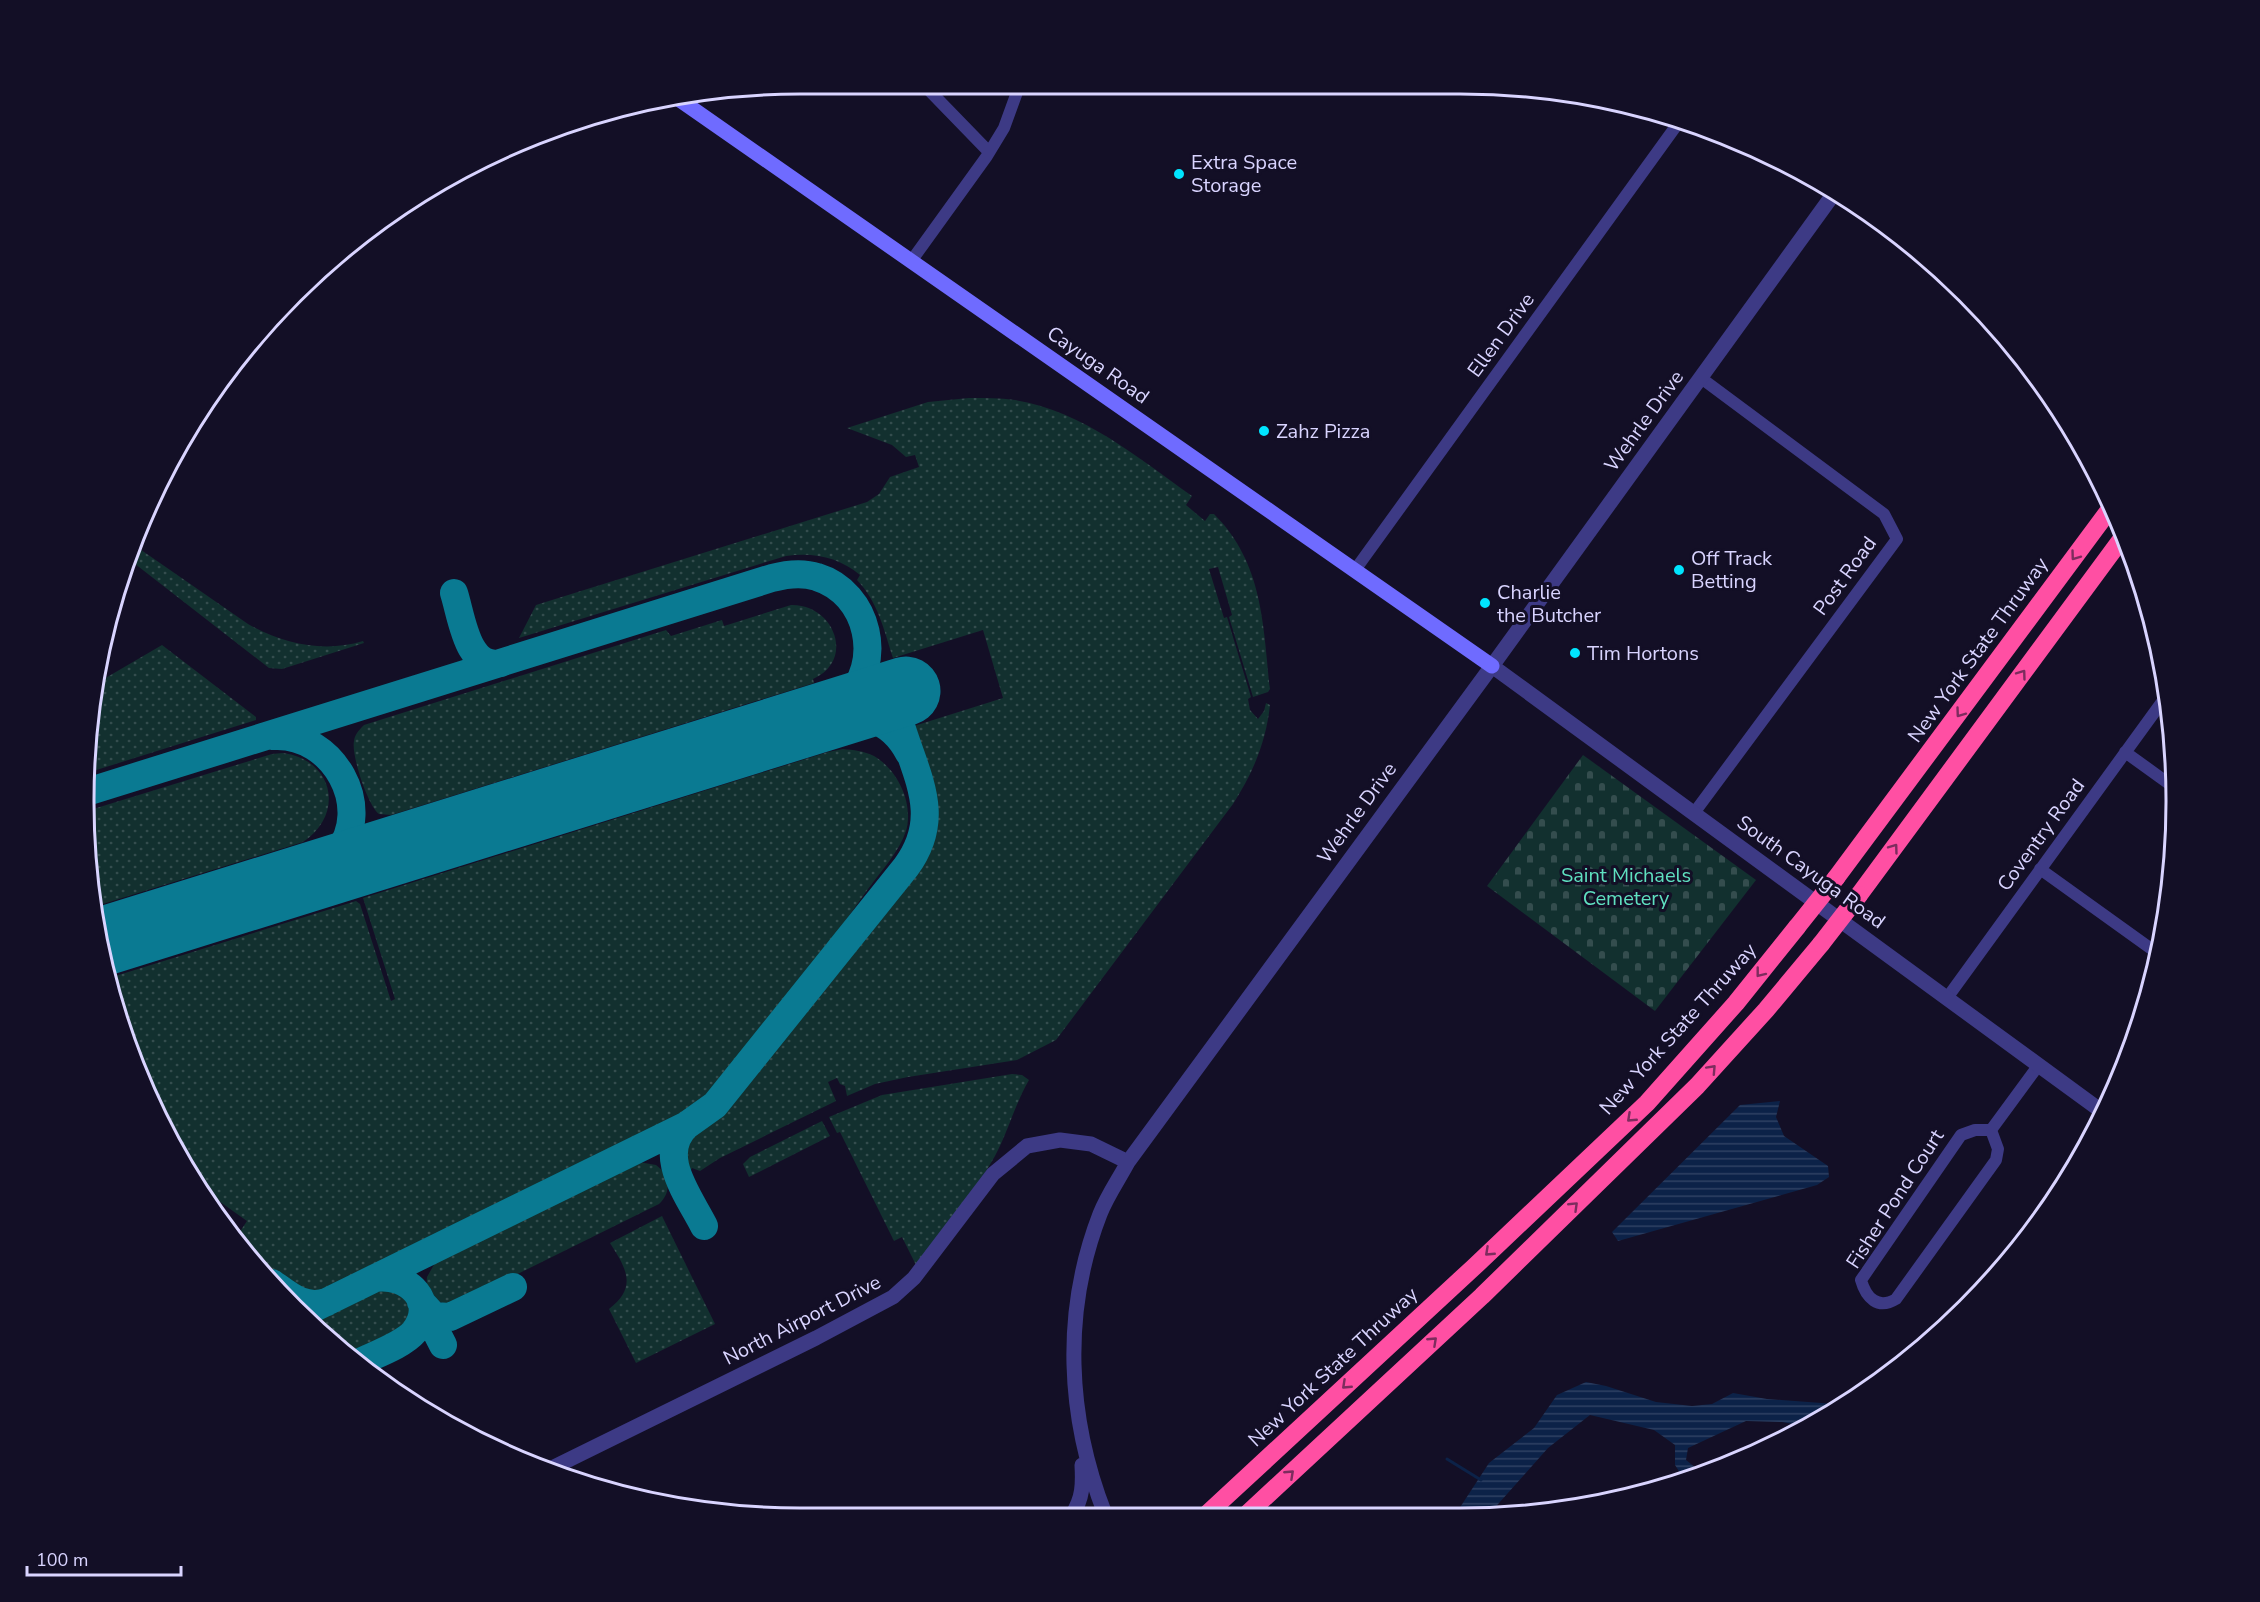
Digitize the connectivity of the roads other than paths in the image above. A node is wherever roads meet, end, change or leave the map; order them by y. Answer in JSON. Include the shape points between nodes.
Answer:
{"nodes":[{"id":1,"x":933,"y":94,"type":"edge"},
{"id":2,"x":1016,"y":94,"type":"edge"},
{"id":3,"x":686,"y":104,"type":"edge"},
{"id":4,"x":1674,"y":129,"type":"edge"},
{"id":5,"x":989,"y":152,"type":"junction"},
{"id":6,"x":1829,"y":200,"type":"edge"},
{"id":7,"x":912,"y":260,"type":"junction"},
{"id":8,"x":1701,"y":378,"type":"junction"},
{"id":9,"x":2105,"y":516,"type":"edge"},
{"id":10,"x":2117,"y":545,"type":"edge"},
{"id":11,"x":1355,"y":570,"type":"junction"},
{"id":12,"x":1492,"y":666,"type":"junction"},
{"id":13,"x":2159,"y":706,"type":"edge"},
{"id":14,"x":2125,"y":752,"type":"junction"},
{"id":15,"x":2165,"y":781,"type":"edge"},
{"id":16,"x":1694,"y":813,"type":"junction"},
{"id":17,"x":2040,"y":869,"type":"junction"},
{"id":18,"x":1816,"y":902,"type":"junction"},
{"id":19,"x":2150,"y":948,"type":"edge"},
{"id":20,"x":1947,"y":998,"type":"junction"},
{"id":21,"x":2038,"y":1066,"type":"junction"},
{"id":22,"x":2096,"y":1107,"type":"edge"},
{"id":23,"x":1991,"y":1130,"type":"junction"},
{"id":24,"x":1128,"y":1162,"type":"junction"},
{"id":25,"x":1081,"y":1438,"type":"junction"},
{"id":26,"x":559,"y":1464,"type":"edge"},
{"id":27,"x":1076,"y":1508,"type":"edge"},
{"id":28,"x":1102,"y":1508,"type":"edge"},
{"id":29,"x":1213,"y":1508,"type":"edge"},
{"id":30,"x":1253,"y":1508,"type":"edge"}],
"edges":[{"from":1,"to":5,"type":"street"},
{"from":2,"to":5,"type":"street","via":[[1004,128]]},
{"from":3,"to":7,"type":"main road","name":"Cayuga Road"},
{"from":4,"to":11,"type":"street","name":"Ellen Drive"},
{"from":5,"to":7,"type":"street"},
{"from":6,"to":8,"type":"street","name":"Wehrle Drive"},
{"from":7,"to":11,"type":"main road","name":"Cayuga Road"},
{"from":8,"to":12,"type":"street","name":"Wehrle Drive"},
{"from":8,"to":16,"type":"street","name":"Post Road","via":[[1884,514],[1897,539]]},
{"from":9,"to":18,"type":"highway","name":"New York State Thruway","one_way":true,"bridge":true},
{"from":30,"to":10,"type":"highway","one_way":true,"bridge":true,"via":[[1482,1296],[1697,1086],[1766,1010],[1859,895]]},
{"from":11,"to":12,"type":"main road","name":"Cayuga Road"},
{"from":12,"to":16,"type":"street","name":"South Cayuga Road"},
{"from":12,"to":24,"type":"street","name":"Wehrle Drive"},
{"from":13,"to":14,"type":"street","name":"Coventry Road"},
{"from":14,"to":15,"type":"street"},
{"from":14,"to":17,"type":"street","name":"Coventry Road"},
{"from":16,"to":18,"type":"street","name":"South Cayuga Road"},
{"from":17,"to":19,"type":"street"},
{"from":17,"to":20,"type":"street","name":"Coventry Road"},
{"from":18,"to":20,"type":"street","name":"South Cayuga Road"},
{"from":18,"to":29,"type":"highway","name":"New York State Thruway","one_way":true,"bridge":true,"via":[[1736,1003],[1647,1103]]},
{"from":20,"to":21,"type":"street","name":"South Cayuga Road"},
{"from":21,"to":22,"type":"street","name":"South Cayuga Road"},
{"from":21,"to":23,"type":"street"},
{"from":23,"to":23,"type":"street","name":"Fisher Pond Court","via":[[1998,1149],[1996,1160],[1896,1299],[1888,1304],[1872,1299],[1861,1280],[1961,1135]]},
{"from":24,"to":25,"type":"street","name":"Wehrle Drive","via":[[1100,1212],[1086,1254],[1074,1314],[1073,1380]]},
{"from":24,"to":26,"type":"street","name":"North Airport Drive","via":[[1091,1144],[1060,1140],[1027,1146],[993,1174],[914,1278],[893,1297]]},
{"from":25,"to":27,"type":"street","via":[[1083,1490]]},
{"from":25,"to":28,"type":"street","name":"Wehrle Drive"}]}
